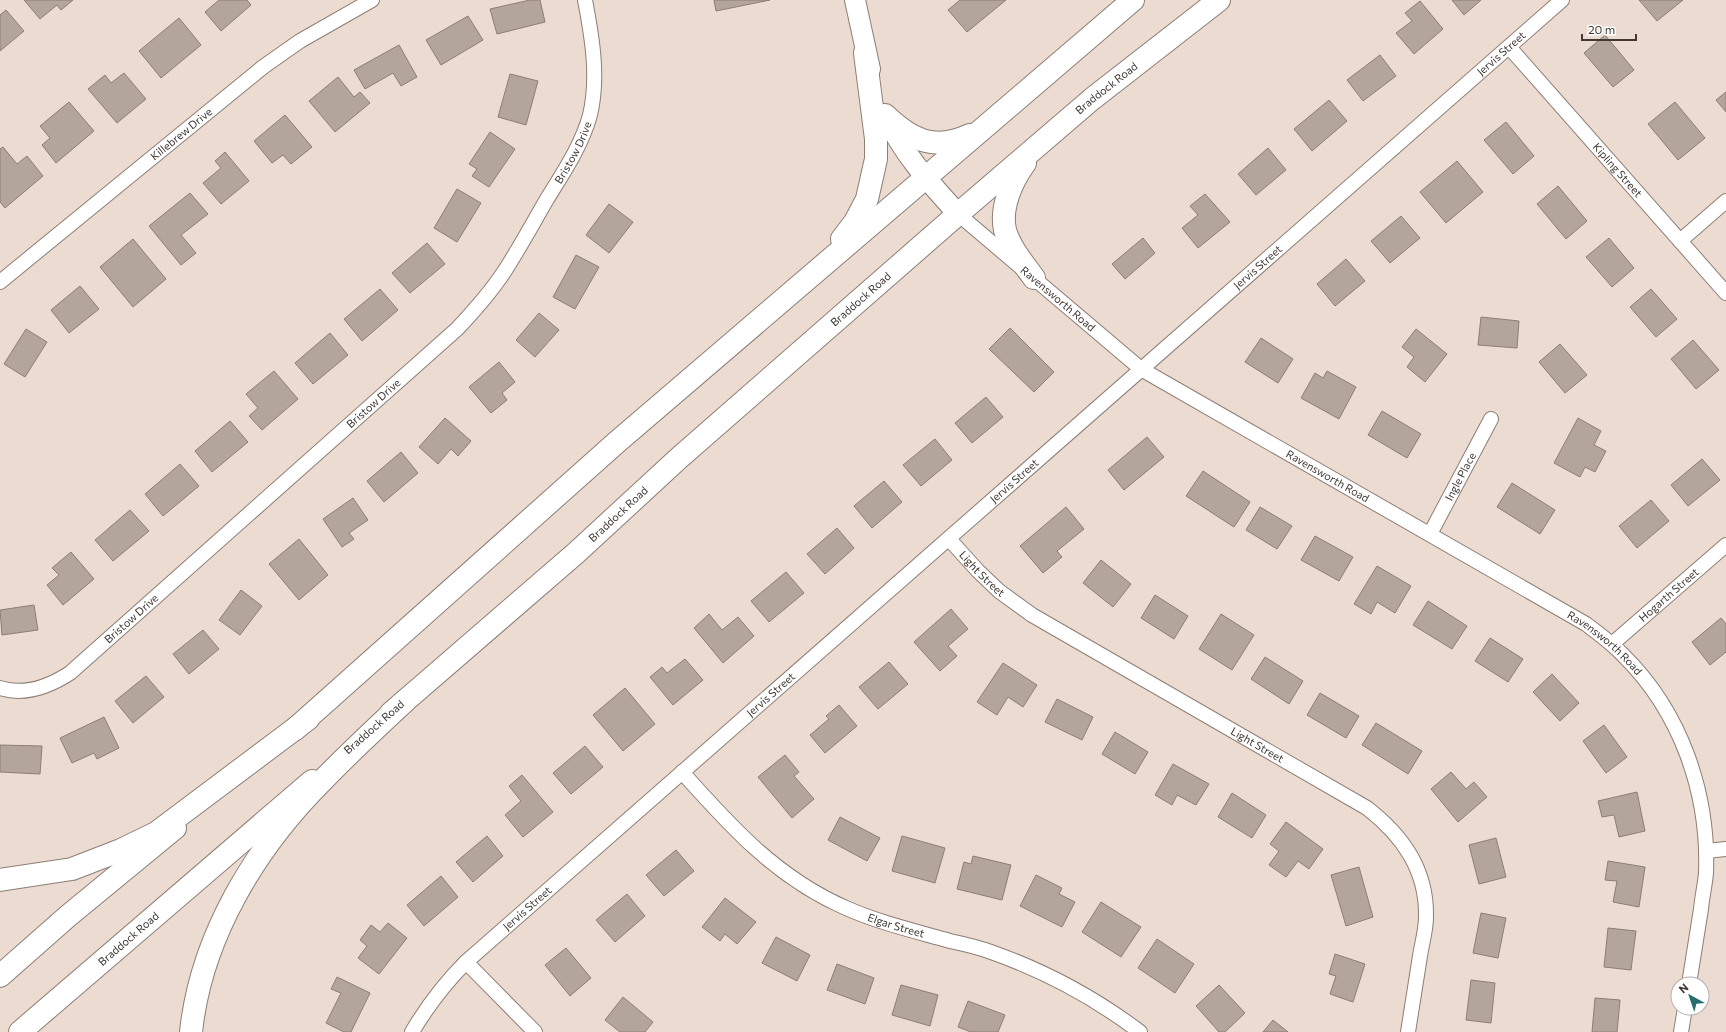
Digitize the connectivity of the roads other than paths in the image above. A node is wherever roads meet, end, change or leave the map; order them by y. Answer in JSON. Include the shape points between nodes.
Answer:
{"nodes":[{"id":1,"x":372,"y":0,"type":"edge"},
{"id":2,"x":585,"y":0,"type":"edge"},
{"id":3,"x":855,"y":0,"type":"edge"},
{"id":4,"x":1133,"y":0,"type":"edge"},
{"id":5,"x":1219,"y":0,"type":"edge"},
{"id":6,"x":1562,"y":0,"type":"edge"},
{"id":7,"x":1509,"y":47,"type":"junction"},
{"id":8,"x":865,"y":53,"type":"junction"},
{"id":9,"x":885,"y":115,"type":"junction"},
{"id":10,"x":984,"y":129,"type":"junction"},
{"id":11,"x":1039,"y":145,"type":"junction"},
{"id":12,"x":925,"y":178,"type":"junction"},
{"id":13,"x":1726,"y":200,"type":"edge"},
{"id":14,"x":958,"y":214,"type":"junction"},
{"id":15,"x":1680,"y":241,"type":"junction"},
{"id":16,"x":1034,"y":278,"type":"junction"},
{"id":17,"x":0,"y":282,"type":"edge"},
{"id":18,"x":1726,"y":294,"type":"edge"},
{"id":19,"x":786,"y":298,"type":"junction"},
{"id":20,"x":1141,"y":369,"type":"junction"},
{"id":21,"x":1491,"y":419,"type":"dead end"},
{"id":22,"x":1430,"y":534,"type":"junction"},
{"id":23,"x":948,"y":539,"type":"junction"},
{"id":24,"x":1726,"y":545,"type":"edge"},
{"id":25,"x":1612,"y":644,"type":"junction"},
{"id":26,"x":0,"y":688,"type":"edge"},
{"id":27,"x":405,"y":700,"type":"junction"},
{"id":28,"x":308,"y":719,"type":"junction"},
{"id":29,"x":682,"y":772,"type":"junction"},
{"id":30,"x":1726,"y":849,"type":"edge"},
{"id":31,"x":1706,"y":851,"type":"junction"},
{"id":32,"x":0,"y":880,"type":"edge"},
{"id":33,"x":466,"y":962,"type":"junction"},
{"id":34,"x":0,"y":976,"type":"edge"},
{"id":35,"x":1690,"y":976,"type":"edge"},
{"id":36,"x":1684,"y":1016,"type":"edge"},
{"id":37,"x":20,"y":1032,"type":"edge"},
{"id":38,"x":191,"y":1032,"type":"edge"},
{"id":39,"x":412,"y":1032,"type":"edge"},
{"id":40,"x":535,"y":1032,"type":"edge"},
{"id":41,"x":1140,"y":1032,"type":"edge"},
{"id":42,"x":1408,"y":1032,"type":"edge"},
{"id":43,"x":1681,"y":1032,"type":"edge"}],
"edges":[{"from":1,"to":17,"type":"street","name":"Killebrew Drive","via":[[300,41],[263,67]]},
{"from":2,"to":26,"type":"street","name":"Bristow Drive","via":[[593,46],[594,77],[590,115],[585,130],[571,160],[508,266],[482,302],[458,329],[70,673],[56,682],[34,690]]},
{"from":3,"to":8,"type":"main road","name":"Ravensworth Road"},
{"from":4,"to":10,"type":"main road"},
{"from":5,"to":11,"type":"main road","name":"Braddock Road","via":[[1092,99]]},
{"from":6,"to":7,"type":"street","name":"Jervis Street"},
{"from":7,"to":15,"type":"street","name":"Kipling Street"},
{"from":7,"to":20,"type":"street","name":"Jervis Street"},
{"from":8,"to":9,"type":"main road","name":"Ravensworth Road"},
{"from":8,"to":19,"type":"main road","via":[[876,139],[876,159],[868,199],[837,246]]},
{"from":9,"to":10,"type":"main road","via":[[906,133],[937,144],[956,141]]},
{"from":9,"to":12,"type":"main road","name":"Ravensworth Road","via":[[895,136]]},
{"from":10,"to":12,"type":"main road"},
{"from":11,"to":14,"type":"main road","name":"Braddock Road"},
{"from":11,"to":16,"type":"main road","via":[[1018,172],[1004,210],[1005,230],[1013,248]]},
{"from":12,"to":14,"type":"main road","name":"Ravensworth Road"},
{"from":12,"to":19,"type":"main road"},
{"from":13,"to":15,"type":"street"},
{"from":14,"to":16,"type":"street","name":"Ravensworth Road"},
{"from":14,"to":27,"type":"main road","name":"Braddock Road","via":[[684,454],[576,553]]},
{"from":15,"to":18,"type":"street","name":"Kipling Street"},
{"from":16,"to":20,"type":"street","name":"Ravensworth Road"},
{"from":19,"to":28,"type":"main road","via":[[616,442]]},
{"from":20,"to":22,"type":"street","name":"Ravensworth Road"},
{"from":20,"to":23,"type":"street","name":"Jervis Street"},
{"from":21,"to":22,"type":"street","name":"Ingle Place"},
{"from":22,"to":25,"type":"street","name":"Ravensworth Road","via":[[1586,624]]},
{"from":23,"to":29,"type":"street","name":"Jervis Street"},
{"from":23,"to":42,"type":"street","name":"Light Street","via":[[999,591],[1032,615],[1367,808],[1401,839],[1414,860],[1426,896],[1426,918]]},
{"from":24,"to":25,"type":"street","name":"Hogarth Street"},
{"from":25,"to":31,"type":"street","name":"Ravensworth Road","via":[[1651,687],[1671,718],[1686,751],[1698,785]]},
{"from":27,"to":37,"type":"main road","name":"Braddock Road"},
{"from":27,"to":38,"type":"main road","via":[[321,782],[280,828],[254,866],[229,907],[211,945],[192,1017]]},
{"from":28,"to":32,"type":"main road","via":[[156,833],[72,869]]},
{"from":28,"to":34,"type":"main road","via":[[74,911]]},
{"from":29,"to":33,"type":"street","name":"Jervis Street"},
{"from":29,"to":41,"type":"street","name":"Elgar Street","via":[[751,845],[815,892],[846,908],[890,925],[990,951],[1032,968],[1076,990]]},
{"from":30,"to":31,"type":"street"},
{"from":31,"to":35,"type":"street","name":"Ravensworth Road","via":[[1706,875]]},
{"from":33,"to":39,"type":"street","via":[[444,985]]},
{"from":33,"to":40,"type":"street"},
{"from":36,"to":43,"type":"street"}]}
